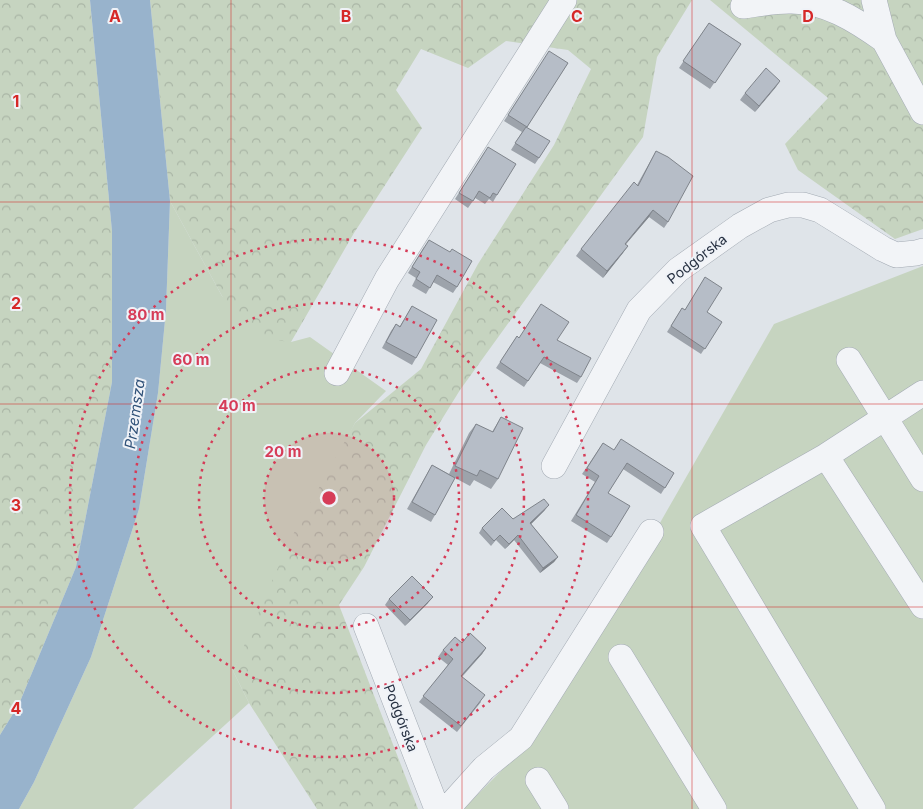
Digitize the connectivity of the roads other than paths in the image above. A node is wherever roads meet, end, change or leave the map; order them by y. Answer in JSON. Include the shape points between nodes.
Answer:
{"nodes":[{"id":1,"x":564,"y":0,"type":"edge"},
{"id":2,"x":874,"y":0,"type":"edge"},
{"id":3,"x":743,"y":6,"type":"dead end"},
{"id":4,"x":884,"y":40,"type":"junction"},
{"id":5,"x":923,"y":112,"type":"edge"},
{"id":6,"x":923,"y":250,"type":"edge"},
{"id":7,"x":848,"y":360,"type":"dead end"},
{"id":8,"x":337,"y":373,"type":"dead end"},
{"id":9,"x":923,"y":393,"type":"edge"},
{"id":10,"x":884,"y":418,"type":"junction"},
{"id":11,"x":826,"y":456,"type":"junction"},
{"id":12,"x":554,"y":466,"type":"dead end"},
{"id":13,"x":923,"y":479,"type":"edge"},
{"id":14,"x":651,"y":532,"type":"dead end"},
{"id":15,"x":923,"y":606,"type":"edge"},
{"id":16,"x":366,"y":626,"type":"dead end"},
{"id":17,"x":621,"y":657,"type":"dead end"},
{"id":18,"x":538,"y":780,"type":"dead end"},
{"id":19,"x":437,"y":809,"type":"edge"},
{"id":20,"x":447,"y":809,"type":"edge"},
{"id":21,"x":556,"y":809,"type":"edge"},
{"id":22,"x":714,"y":809,"type":"edge"},
{"id":23,"x":873,"y":809,"type":"edge"}],
"edges":[{"from":1,"to":8,"type":"street","via":[[387,279]]},
{"from":2,"to":4,"type":"street"},
{"from":3,"to":4,"type":"street","via":[[791,0],[823,5],[858,21]]},
{"from":4,"to":5,"type":"street"},
{"from":6,"to":12,"type":"street","name":"Podgórska","via":[[896,254],[882,249],[820,210],[803,205],[788,204],[769,210],[740,226],[678,270],[639,310]]},
{"from":7,"to":10,"type":"street"},
{"from":9,"to":10,"type":"street"},
{"from":10,"to":11,"type":"street"},
{"from":10,"to":13,"type":"street"},
{"from":11,"to":15,"type":"street"},
{"from":11,"to":23,"type":"street","via":[[702,526]]},
{"from":14,"to":20,"type":"street","via":[[521,738],[484,768]]},
{"from":16,"to":19,"type":"street","name":"Podgórska"},
{"from":17,"to":22,"type":"street"},
{"from":18,"to":21,"type":"street"}]}
